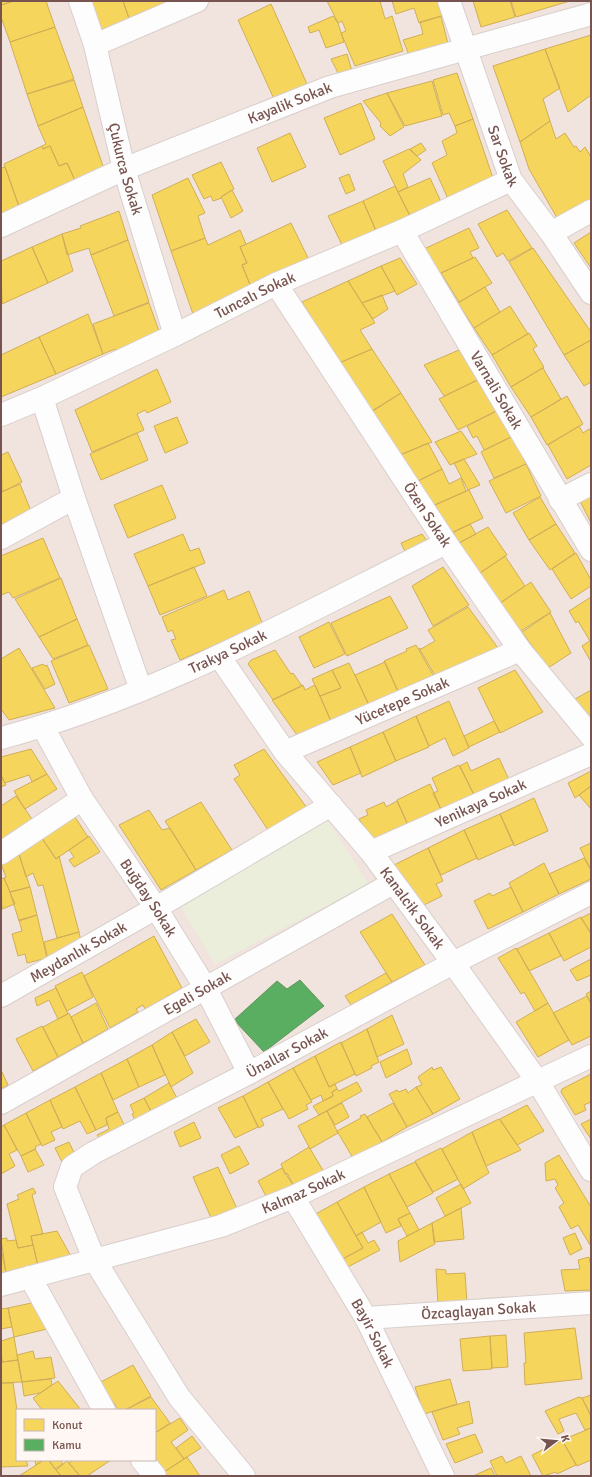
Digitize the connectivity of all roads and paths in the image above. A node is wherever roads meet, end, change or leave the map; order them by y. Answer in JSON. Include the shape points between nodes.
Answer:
{"nodes":[{"id":1,"x":80,"y":1,"type":"edge"},
{"id":2,"x":197,"y":1,"type":"edge"},
{"id":3,"x":449,"y":1,"type":"edge"},
{"id":4,"x":591,"y":14,"type":"edge"},
{"id":5,"x":95,"y":45,"type":"junction"},
{"id":6,"x":466,"y":50,"type":"junction"},
{"id":7,"x":124,"y":169,"type":"junction"},
{"id":8,"x":511,"y":180,"type":"junction"},
{"id":9,"x":591,"y":211,"type":"edge"},
{"id":10,"x":1,"y":226,"type":"edge"},
{"id":11,"x":402,"y":231,"type":"junction"},
{"id":12,"x":551,"y":233,"type":"junction"},
{"id":13,"x":276,"y":284,"type":"junction"},
{"id":14,"x":591,"y":293,"type":"edge"},
{"id":15,"x":175,"y":336,"type":"junction"},
{"id":16,"x":42,"y":398,"type":"junction"},
{"id":17,"x":1,"y":415,"type":"edge"},
{"id":18,"x":591,"y":484,"type":"edge"},
{"id":19,"x":74,"y":498,"type":"junction"},
{"id":20,"x":560,"y":500,"type":"junction"},
{"id":21,"x":1,"y":538,"type":"edge"},
{"id":22,"x":446,"y":543,"type":"junction"},
{"id":23,"x":591,"y":550,"type":"edge"},
{"id":24,"x":520,"y":650,"type":"junction"},
{"id":25,"x":219,"y":656,"type":"junction"},
{"id":26,"x":141,"y":690,"type":"junction"},
{"id":27,"x":42,"y":727,"type":"junction"},
{"id":28,"x":591,"y":736,"type":"edge"},
{"id":29,"x":1,"y":738,"type":"edge"},
{"id":30,"x":285,"y":752,"type":"junction"},
{"id":31,"x":591,"y":754,"type":"edge"},
{"id":32,"x":82,"y":799,"type":"junction"},
{"id":33,"x":331,"y":805,"type":"junction"},
{"id":34,"x":371,"y":852,"type":"junction"},
{"id":35,"x":1,"y":853,"type":"edge"},
{"id":36,"x":393,"y":883,"type":"junction"},
{"id":37,"x":591,"y":894,"type":"edge"},
{"id":38,"x":156,"y":908,"type":"junction"},
{"id":39,"x":453,"y":962,"type":"junction"},
{"id":40,"x":205,"y":988,"type":"junction"},
{"id":41,"x":1,"y":996,"type":"edge"},
{"id":42,"x":591,"y":1056,"type":"edge"},
{"id":43,"x":249,"y":1073,"type":"junction"},
{"id":44,"x":538,"y":1082,"type":"junction"},
{"id":45,"x":1,"y":1104,"type":"edge"},
{"id":46,"x":591,"y":1170,"type":"edge"},
{"id":47,"x":293,"y":1197,"type":"junction"},
{"id":48,"x":94,"y":1259,"type":"junction"},
{"id":49,"x":30,"y":1277,"type":"junction"},
{"id":50,"x":1,"y":1285,"type":"edge"},
{"id":51,"x":591,"y":1303,"type":"edge"},
{"id":52,"x":366,"y":1318,"type":"junction"},
{"id":53,"x":103,"y":1409,"type":"edge"},
{"id":54,"x":143,"y":1461,"type":"edge"},
{"id":55,"x":155,"y":1476,"type":"edge"},
{"id":56,"x":244,"y":1476,"type":"edge"},
{"id":57,"x":443,"y":1476,"type":"edge"}],
"edges":[{"from":1,"to":5,"type":"street","name":"Çukurca Sokak"},
{"from":2,"to":5,"type":"street"},
{"from":3,"to":6,"type":"street","name":"Sar Sokak"},
{"from":4,"to":6,"type":"street","name":"Kayalik Sokak"},
{"from":5,"to":7,"type":"street","name":"Çukurca Sokak"},
{"from":6,"to":7,"type":"street","name":"Kayalik Sokak","via":[[330,87]]},
{"from":6,"to":8,"type":"street","name":"Sar Sokak"},
{"from":7,"to":10,"type":"street","name":"Kayalik Sokak"},
{"from":7,"to":15,"type":"street","name":"Çukurca Sokak"},
{"from":8,"to":11,"type":"street","name":"Tuncalı Sokak"},
{"from":8,"to":12,"type":"street","name":"Sar Sokak"},
{"from":9,"to":12,"type":"street"},
{"from":11,"to":13,"type":"street","name":"Tuncalı Sokak"},
{"from":11,"to":20,"type":"street","name":"Varnali Sokak"},
{"from":12,"to":14,"type":"street","name":"Sar Sokak"},
{"from":13,"to":15,"type":"street","name":"Tuncalı Sokak"},
{"from":13,"to":22,"type":"street","name":"Özen Sokak"},
{"from":15,"to":16,"type":"street","name":"Tuncalı Sokak"},
{"from":16,"to":17,"type":"street","name":"Tuncalı Sokak"},
{"from":16,"to":19,"type":"street"},
{"from":18,"to":20,"type":"street"},
{"from":19,"to":21,"type":"street"},
{"from":19,"to":26,"type":"street"},
{"from":20,"to":23,"type":"street","name":"Varnali Sokak"},
{"from":22,"to":24,"type":"street","name":"Özen Sokak"},
{"from":22,"to":25,"type":"street","name":"Trakya Sokak"},
{"from":24,"to":28,"type":"street","name":"Özen Sokak"},
{"from":24,"to":30,"type":"street","name":"Yücetepe Sokak"},
{"from":25,"to":26,"type":"street","name":"Trakya Sokak"},
{"from":25,"to":30,"type":"street","name":"Kanalcik Sokak"},
{"from":26,"to":27,"type":"street","name":"Trakya Sokak"},
{"from":27,"to":29,"type":"street","name":"Trakya Sokak"},
{"from":27,"to":32,"type":"street","name":"Buğday Sokak"},
{"from":30,"to":33,"type":"street","name":"Kanalcik Sokak"},
{"from":31,"to":34,"type":"street","name":"Yenikaya Sokak"},
{"from":32,"to":35,"type":"street"},
{"from":32,"to":38,"type":"street","name":"Buğday Sokak"},
{"from":33,"to":34,"type":"street","name":"Kanalcik Sokak"},
{"from":33,"to":38,"type":"street","name":"Meydanlık Sokak"},
{"from":34,"to":36,"type":"street","name":"Kanalcik Sokak"},
{"from":36,"to":39,"type":"street","name":"Kanalcik Sokak"},
{"from":36,"to":40,"type":"street","name":"Egeli Sokak"},
{"from":37,"to":39,"type":"street","name":"Ünallar Sokak"},
{"from":38,"to":40,"type":"street","name":"Buğday Sokak"},
{"from":38,"to":41,"type":"street","name":"Meydanlık Sokak"},
{"from":39,"to":43,"type":"street","name":"Ünallar Sokak"},
{"from":39,"to":44,"type":"street","name":"Kanalcik Sokak"},
{"from":40,"to":43,"type":"street","name":"Buğday Sokak"},
{"from":40,"to":45,"type":"street","name":"Egeli Sokak"},
{"from":42,"to":44,"type":"street","name":"Kalmaz Sokak"},
{"from":43,"to":48,"type":"street","name":"Ünallar Sokak","via":[[93,1153],[72,1167],[65,1187]]},
{"from":44,"to":46,"type":"street","name":"Kanalcik Sokak"},
{"from":44,"to":47,"type":"street","name":"Kalmaz Sokak"},
{"from":47,"to":48,"type":"street","name":"Kalmaz Sokak","via":[[221,1226]]},
{"from":47,"to":52,"type":"street","name":"Bayir Sokak"},
{"from":48,"to":49,"type":"street","name":"Kalmaz Sokak"},
{"from":48,"to":56,"type":"street","name":"Ünallar Sokak","via":[[178,1396]]},
{"from":49,"to":50,"type":"street","name":"Kalmaz Sokak"},
{"from":49,"to":53,"type":"street"},
{"from":51,"to":52,"type":"street","name":"Özcaglayan Sokak"},
{"from":52,"to":57,"type":"street","name":"Bayir Sokak"},
{"from":54,"to":55,"type":"street"}]}
